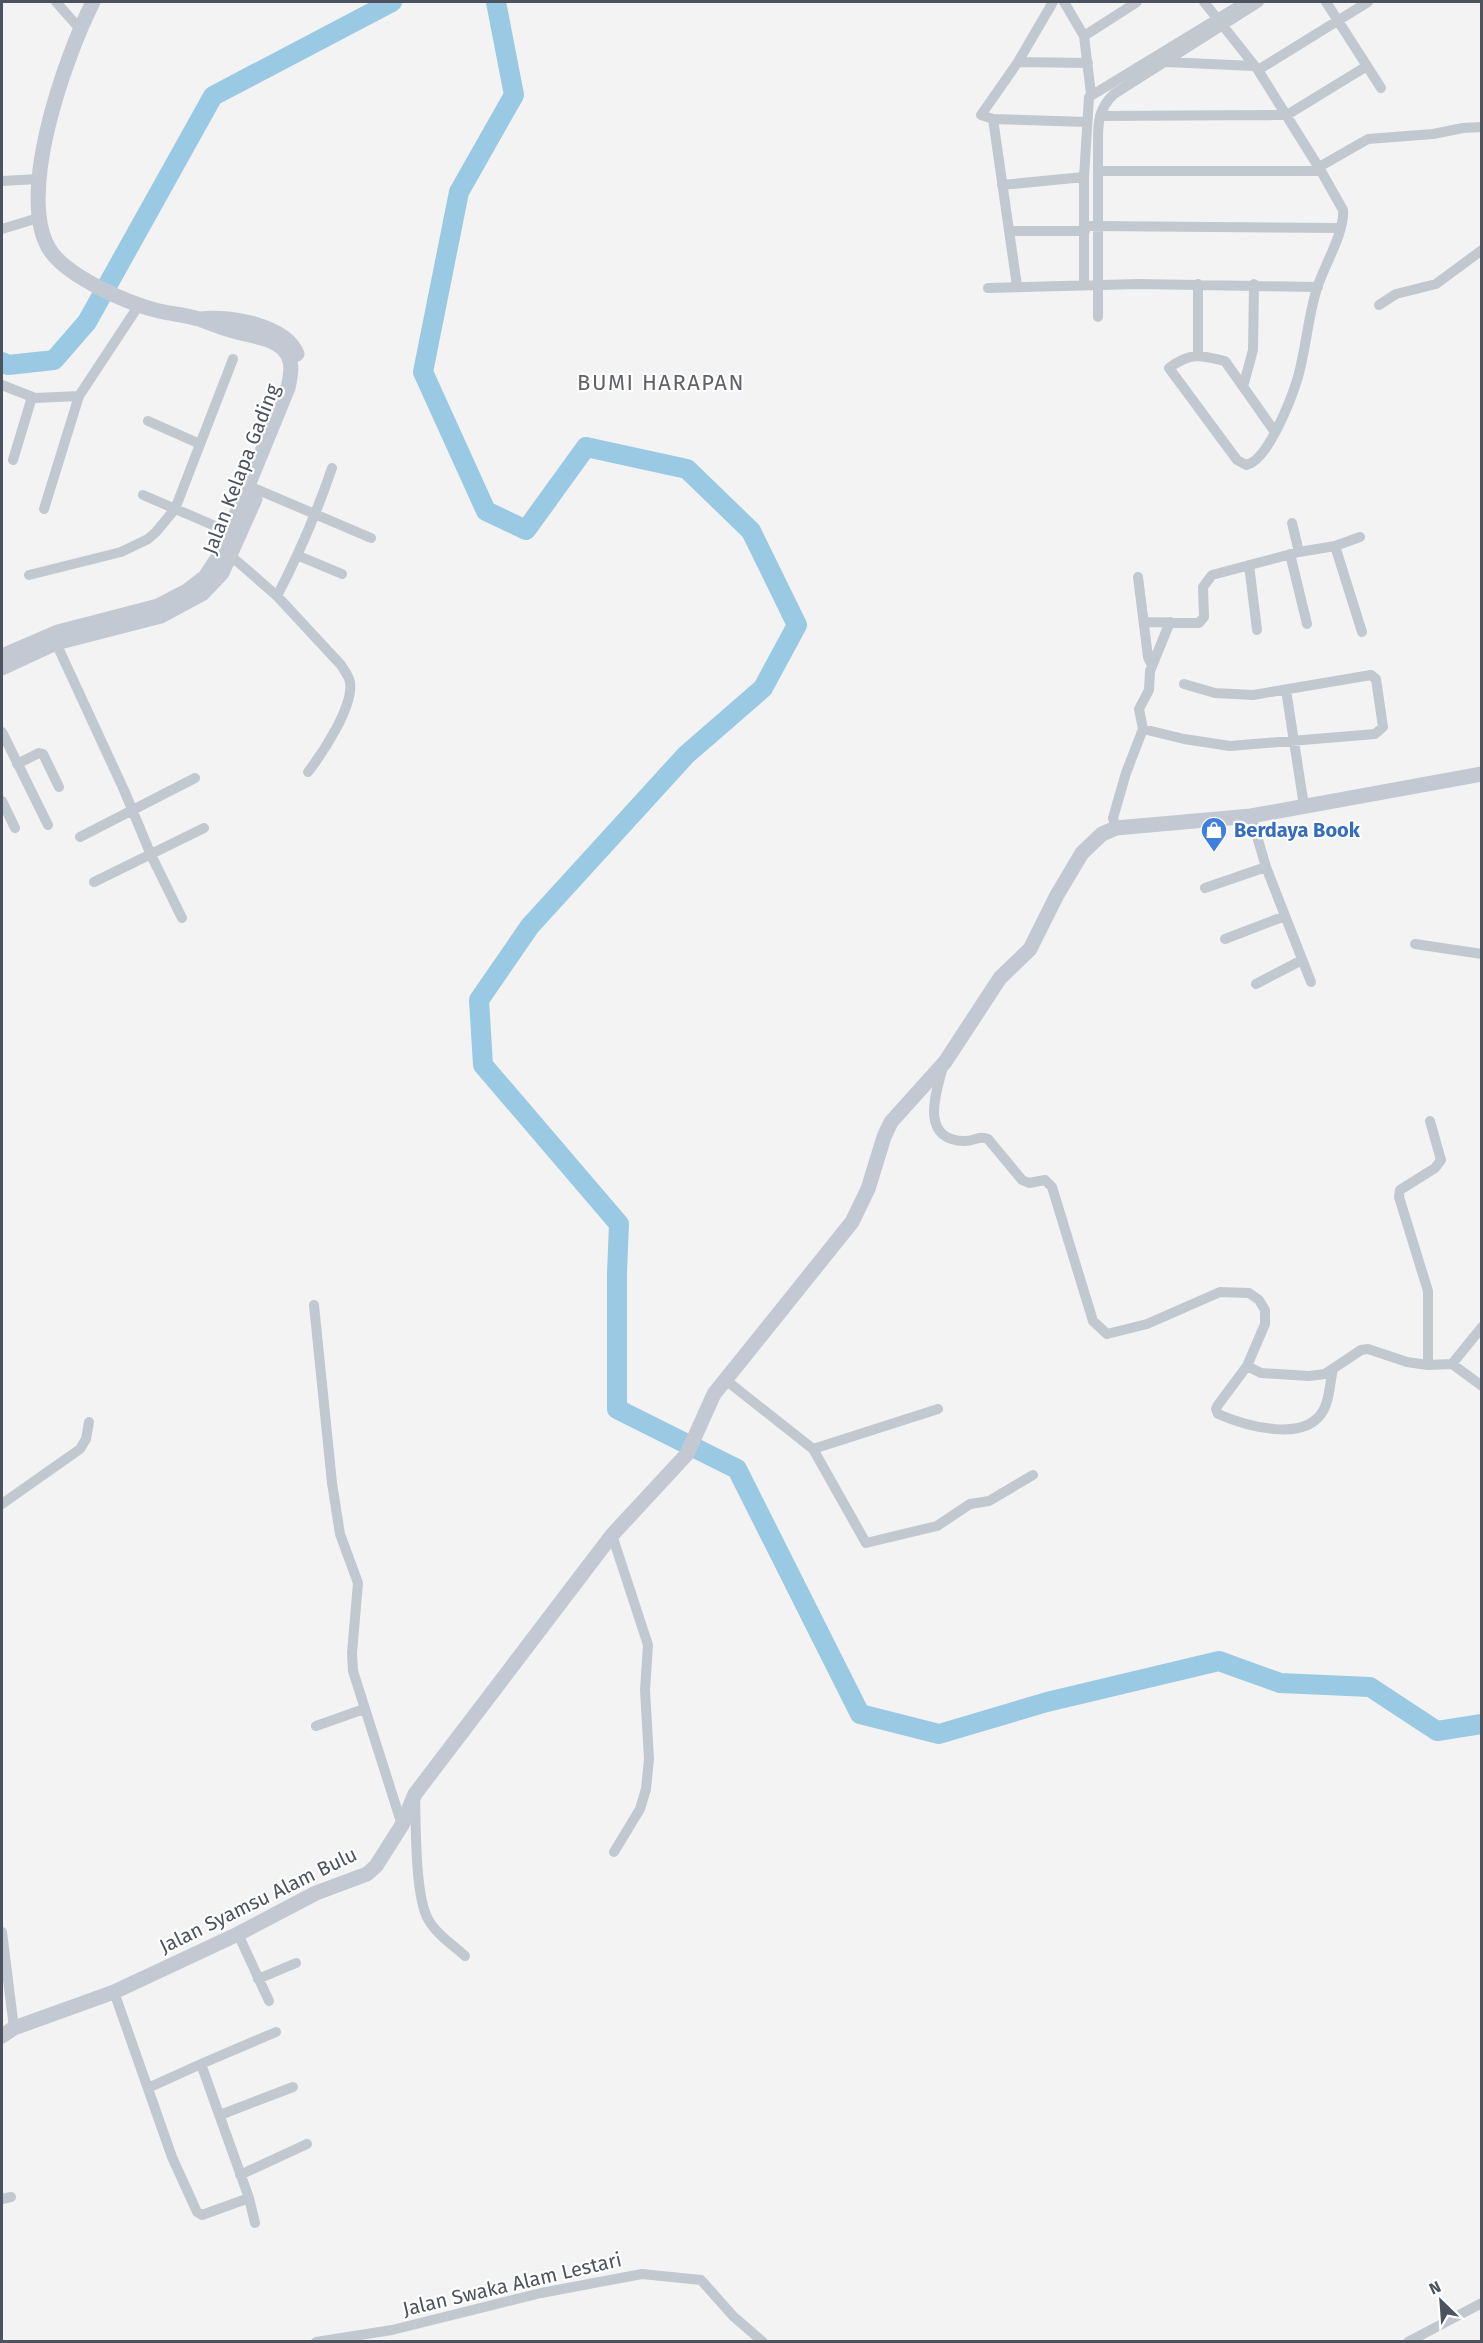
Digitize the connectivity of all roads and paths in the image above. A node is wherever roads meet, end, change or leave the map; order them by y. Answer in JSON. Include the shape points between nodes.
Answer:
{"nodes":[{"id":1,"x":56,"y":2,"type":"edge"},
{"id":2,"x":93,"y":2,"type":"edge"},
{"id":3,"x":1053,"y":2,"type":"edge"},
{"id":4,"x":1064,"y":2,"type":"edge"},
{"id":5,"x":1137,"y":2,"type":"edge"},
{"id":6,"x":1204,"y":2,"type":"edge"},
{"id":7,"x":1245,"y":2,"type":"edge"},
{"id":8,"x":1259,"y":2,"type":"edge"},
{"id":9,"x":1326,"y":2,"type":"edge"},
{"id":10,"x":1368,"y":2,"type":"edge"},
{"id":11,"x":1338,"y":19,"type":"junction"},
{"id":12,"x":1220,"y":22,"type":"junction"},
{"id":13,"x":80,"y":29,"type":"junction"},
{"id":14,"x":1083,"y":36,"type":"junction"},
{"id":15,"x":1018,"y":62,"type":"junction"},
{"id":16,"x":1164,"y":62,"type":"junction"},
{"id":17,"x":1088,"y":63,"type":"junction"},
{"id":18,"x":1367,"y":66,"type":"junction"},
{"id":19,"x":1256,"y":68,"type":"junction"},
{"id":20,"x":1381,"y":88,"type":"dead end"},
{"id":21,"x":1091,"y":94,"type":"junction"},
{"id":22,"x":1100,"y":116,"type":"junction"},
{"id":23,"x":1287,"y":116,"type":"junction"},
{"id":24,"x":993,"y":119,"type":"junction"},
{"id":25,"x":1087,"y":122,"type":"junction"},
{"id":26,"x":1482,"y":127,"type":"edge"},
{"id":27,"x":1320,"y":169,"type":"junction"},
{"id":28,"x":1098,"y":171,"type":"junction"},
{"id":29,"x":1084,"y":177,"type":"junction"},
{"id":30,"x":38,"y":179,"type":"junction"},
{"id":31,"x":2,"y":181,"type":"edge"},
{"id":32,"x":1002,"y":184,"type":"junction"},
{"id":33,"x":38,"y":218,"type":"junction"},
{"id":34,"x":1098,"y":226,"type":"junction"},
{"id":35,"x":1340,"y":228,"type":"junction"},
{"id":36,"x":2,"y":229,"type":"edge"},
{"id":37,"x":1085,"y":229,"type":"junction"},
{"id":38,"x":1010,"y":231,"type":"junction"},
{"id":39,"x":1482,"y":250,"type":"edge"},
{"id":40,"x":1084,"y":284,"type":"junction"},
{"id":41,"x":1097,"y":284,"type":"junction"},
{"id":42,"x":1198,"y":284,"type":"junction"},
{"id":43,"x":1254,"y":284,"type":"junction"},
{"id":44,"x":1017,"y":286,"type":"junction"},
{"id":45,"x":1318,"y":287,"type":"junction"},
{"id":46,"x":988,"y":288,"type":"dead end"},
{"id":47,"x":139,"y":305,"type":"junction"},
{"id":48,"x":1379,"y":305,"type":"dead end"},
{"id":49,"x":1098,"y":317,"type":"dead end"},
{"id":50,"x":1198,"y":355,"type":"junction"},
{"id":51,"x":233,"y":359,"type":"dead end"},
{"id":52,"x":2,"y":385,"type":"edge"},
{"id":53,"x":1243,"y":387,"type":"junction"},
{"id":54,"x":79,"y":396,"type":"junction"},
{"id":55,"x":32,"y":397,"type":"junction"},
{"id":56,"x":148,"y":421,"type":"dead end"},
{"id":57,"x":1275,"y":432,"type":"junction"},
{"id":58,"x":200,"y":444,"type":"junction"},
{"id":59,"x":13,"y":460,"type":"dead end"},
{"id":60,"x":332,"y":468,"type":"dead end"},
{"id":61,"x":254,"y":488,"type":"junction"},
{"id":62,"x":143,"y":495,"type":"dead end"},
{"id":63,"x":44,"y":509,"type":"dead end"},
{"id":64,"x":175,"y":509,"type":"junction"},
{"id":65,"x":317,"y":514,"type":"junction"},
{"id":66,"x":1292,"y":523,"type":"dead end"},
{"id":67,"x":234,"y":534,"type":"junction"},
{"id":68,"x":1360,"y":537,"type":"dead end"},
{"id":69,"x":371,"y":538,"type":"dead end"},
{"id":70,"x":1335,"y":546,"type":"junction"},
{"id":71,"x":1295,"y":553,"type":"junction"},
{"id":72,"x":231,"y":556,"type":"junction"},
{"id":73,"x":298,"y":556,"type":"junction"},
{"id":74,"x":1249,"y":565,"type":"junction"},
{"id":75,"x":342,"y":574,"type":"dead end"},
{"id":76,"x":29,"y":575,"type":"dead end"},
{"id":77,"x":1138,"y":577,"type":"dead end"},
{"id":78,"x":277,"y":596,"type":"junction"},
{"id":79,"x":160,"y":611,"type":"junction"},
{"id":80,"x":1144,"y":622,"type":"junction"},
{"id":81,"x":1170,"y":622,"type":"junction"},
{"id":82,"x":1307,"y":624,"type":"dead end"},
{"id":83,"x":1257,"y":630,"type":"dead end"},
{"id":84,"x":1362,"y":632,"type":"dead end"},
{"id":85,"x":56,"y":643,"type":"junction"},
{"id":86,"x":2,"y":663,"type":"edge"},
{"id":87,"x":1152,"y":666,"type":"junction"},
{"id":88,"x":1184,"y":684,"type":"dead end"},
{"id":89,"x":1286,"y":690,"type":"junction"},
{"id":90,"x":1143,"y":729,"type":"junction"},
{"id":91,"x":2,"y":732,"type":"edge"},
{"id":92,"x":1294,"y":740,"type":"junction"},
{"id":93,"x":17,"y":764,"type":"junction"},
{"id":94,"x":308,"y":772,"type":"dead end"},
{"id":95,"x":1482,"y":774,"type":"edge"},
{"id":96,"x":195,"y":778,"type":"dead end"},
{"id":97,"x":59,"y":788,"type":"dead end"},
{"id":98,"x":2,"y":801,"type":"edge"},
{"id":99,"x":1304,"y":806,"type":"junction"},
{"id":100,"x":132,"y":810,"type":"junction"},
{"id":101,"x":1251,"y":816,"type":"junction"},
{"id":102,"x":48,"y":825,"type":"dead end"},
{"id":103,"x":15,"y":828,"type":"dead end"},
{"id":104,"x":204,"y":828,"type":"dead end"},
{"id":105,"x":1116,"y":828,"type":"junction"},
{"id":106,"x":80,"y":837,"type":"dead end"},
{"id":107,"x":151,"y":855,"type":"junction"},
{"id":108,"x":1266,"y":867,"type":"junction"},
{"id":109,"x":94,"y":882,"type":"dead end"},
{"id":110,"x":1205,"y":888,"type":"dead end"},
{"id":111,"x":1285,"y":916,"type":"junction"},
{"id":112,"x":182,"y":918,"type":"dead end"},
{"id":113,"x":1225,"y":939,"type":"dead end"},
{"id":114,"x":1415,"y":944,"type":"dead end"},
{"id":115,"x":1482,"y":954,"type":"edge"},
{"id":116,"x":1302,"y":960,"type":"junction"},
{"id":117,"x":1311,"y":982,"type":"dead end"},
{"id":118,"x":1256,"y":984,"type":"dead end"},
{"id":119,"x":945,"y":1062,"type":"junction"},
{"id":120,"x":1430,"y":1121,"type":"dead end"},
{"id":121,"x":314,"y":1305,"type":"dead end"},
{"id":122,"x":1482,"y":1327,"type":"edge"},
{"id":123,"x":1452,"y":1364,"type":"junction"},
{"id":124,"x":1428,"y":1365,"type":"junction"},
{"id":125,"x":1247,"y":1366,"type":"junction"},
{"id":126,"x":1333,"y":1369,"type":"junction"},
{"id":127,"x":727,"y":1381,"type":"junction"},
{"id":128,"x":1482,"y":1386,"type":"edge"},
{"id":129,"x":938,"y":1409,"type":"dead end"},
{"id":130,"x":89,"y":1422,"type":"dead end"},
{"id":131,"x":813,"y":1449,"type":"junction"},
{"id":132,"x":1033,"y":1475,"type":"dead end"},
{"id":133,"x":2,"y":1504,"type":"edge"},
{"id":134,"x":612,"y":1535,"type":"junction"},
{"id":135,"x":364,"y":1709,"type":"junction"},
{"id":136,"x":316,"y":1726,"type":"dead end"},
{"id":137,"x":415,"y":1794,"type":"junction"},
{"id":138,"x":402,"y":1826,"type":"junction"},
{"id":139,"x":614,"y":1852,"type":"dead end"},
{"id":140,"x":2,"y":1932,"type":"edge"},
{"id":141,"x":238,"y":1934,"type":"junction"},
{"id":142,"x":465,"y":1956,"type":"dead end"},
{"id":143,"x":296,"y":1962,"type":"dead end"},
{"id":144,"x":258,"y":1979,"type":"junction"},
{"id":145,"x":114,"y":1992,"type":"junction"},
{"id":146,"x":269,"y":2001,"type":"dead end"},
{"id":147,"x":8,"y":2032,"type":"edge"},
{"id":148,"x":276,"y":2032,"type":"dead end"},
{"id":149,"x":201,"y":2064,"type":"junction"},
{"id":150,"x":293,"y":2087,"type":"dead end"},
{"id":151,"x":148,"y":2088,"type":"junction"},
{"id":152,"x":220,"y":2115,"type":"junction"},
{"id":153,"x":307,"y":2144,"type":"dead end"},
{"id":154,"x":240,"y":2175,"type":"junction"},
{"id":155,"x":249,"y":2198,"type":"junction"},
{"id":156,"x":255,"y":2223,"type":"dead end"},
{"id":157,"x":1482,"y":2303,"type":"edge"},
{"id":158,"x":316,"y":2342,"type":"edge"},
{"id":159,"x":763,"y":2342,"type":"edge"},
{"id":160,"x":1408,"y":2342,"type":"edge"}],
"edges":[{"from":1,"to":13,"type":"street"},
{"from":2,"to":13,"type":"street"},
{"from":3,"to":15,"type":"street"},
{"from":4,"to":14,"type":"street"},
{"from":5,"to":14,"type":"street"},
{"from":6,"to":12,"type":"street"},
{"from":7,"to":12,"type":"street"},
{"from":8,"to":12,"type":"street"},
{"from":9,"to":11,"type":"street"},
{"from":10,"to":11,"type":"street"},
{"from":11,"to":18,"type":"street"},
{"from":11,"to":19,"type":"street"},
{"from":12,"to":16,"type":"street"},
{"from":12,"to":19,"type":"street"},
{"from":12,"to":21,"type":"street"},
{"from":13,"to":30,"type":"street","via":[[52,113]]},
{"from":14,"to":17,"type":"street"},
{"from":15,"to":17,"type":"street"},
{"from":15,"to":24,"type":"street","via":[[981,115]]},
{"from":16,"to":19,"type":"street"},
{"from":16,"to":22,"type":"street","via":[[1114,94]]},
{"from":17,"to":21,"type":"street"},
{"from":18,"to":20,"type":"street"},
{"from":18,"to":23,"type":"street"},
{"from":19,"to":23,"type":"street"},
{"from":21,"to":25,"type":"street"},
{"from":22,"to":23,"type":"street"},
{"from":22,"to":28,"type":"street"},
{"from":23,"to":27,"type":"street"},
{"from":24,"to":25,"type":"street"},
{"from":24,"to":32,"type":"street"},
{"from":25,"to":29,"type":"street"},
{"from":26,"to":27,"type":"street","via":[[1368,139]]},
{"from":27,"to":28,"type":"street"},
{"from":27,"to":35,"type":"street","via":[[1342,210]]},
{"from":28,"to":34,"type":"street"},
{"from":29,"to":32,"type":"street"},
{"from":29,"to":37,"type":"street"},
{"from":30,"to":31,"type":"street"},
{"from":30,"to":33,"type":"street"},
{"from":32,"to":38,"type":"street"},
{"from":33,"to":36,"type":"street"},
{"from":33,"to":47,"type":"street","name":"Jalan Kelapa Gading","via":[[44,238],[60,262],[112,295]]},
{"from":34,"to":35,"type":"street"},
{"from":34,"to":37,"type":"street"},
{"from":34,"to":41,"type":"street"},
{"from":35,"to":45,"type":"street"},
{"from":37,"to":38,"type":"street"},
{"from":37,"to":40,"type":"street"},
{"from":38,"to":44,"type":"street"},
{"from":39,"to":48,"type":"street","via":[[1436,284],[1396,294]]},
{"from":40,"to":41,"type":"street"},
{"from":40,"to":44,"type":"street"},
{"from":41,"to":42,"type":"street"},
{"from":41,"to":49,"type":"street"},
{"from":42,"to":43,"type":"street"},
{"from":42,"to":50,"type":"street"},
{"from":43,"to":45,"type":"street"},
{"from":43,"to":53,"type":"street","via":[[1253,350]]},
{"from":44,"to":46,"type":"street"},
{"from":45,"to":57,"type":"street","via":[[1297,379]]},
{"from":47,"to":54,"type":"street"},
{"from":47,"to":61,"type":"street","name":"Jalan Kelapa Gading","via":[[272,342],[295,363]]},
{"from":50,"to":53,"type":"street","via":[[1225,361]]},
{"from":50,"to":57,"type":"street","via":[[1184,358],[1169,369],[1237,460],[1246,465],[1257,461]]},
{"from":51,"to":58,"type":"street"},
{"from":52,"to":55,"type":"street"},
{"from":53,"to":57,"type":"street"},
{"from":54,"to":55,"type":"street"},
{"from":54,"to":63,"type":"street"},
{"from":55,"to":59,"type":"street"},
{"from":56,"to":58,"type":"street"},
{"from":58,"to":64,"type":"street"},
{"from":60,"to":65,"type":"street"},
{"from":61,"to":65,"type":"street"},
{"from":61,"to":67,"type":"street","name":"Jalan Kelapa Gading"},
{"from":62,"to":64,"type":"street"},
{"from":64,"to":67,"type":"street"},
{"from":64,"to":76,"type":"street","via":[[148,539],[121,552]]},
{"from":65,"to":69,"type":"street"},
{"from":65,"to":73,"type":"street"},
{"from":66,"to":71,"type":"street"},
{"from":67,"to":72,"type":"street","name":"Jalan Kelapa Gading"},
{"from":67,"to":79,"type":"street","name":"Jalan Kelapa Gading","via":[[205,577]]},
{"from":68,"to":70,"type":"street"},
{"from":70,"to":71,"type":"street"},
{"from":70,"to":84,"type":"street"},
{"from":71,"to":74,"type":"street"},
{"from":71,"to":82,"type":"street"},
{"from":72,"to":78,"type":"street"},
{"from":72,"to":79,"type":"street","name":"Jalan Kelapa Gading","via":[[222,573],[202,594]]},
{"from":73,"to":75,"type":"street"},
{"from":73,"to":78,"type":"street"},
{"from":74,"to":81,"type":"street","via":[[1212,575],[1207,580],[1203,587],[1203,621]]},
{"from":74,"to":83,"type":"street"},
{"from":77,"to":80,"type":"street"},
{"from":78,"to":94,"type":"street","via":[[341,665],[350,683],[333,734]]},
{"from":79,"to":85,"type":"street","name":"Jalan Kelapa Gading"},
{"from":79,"to":86,"type":"street","name":"Jalan Kelapa Gading","via":[[58,632],[26,644]]},
{"from":80,"to":81,"type":"street"},
{"from":80,"to":87,"type":"street"},
{"from":81,"to":87,"type":"street"},
{"from":85,"to":86,"type":"street","name":"Jalan Kelapa Gading"},
{"from":85,"to":100,"type":"street"},
{"from":87,"to":90,"type":"street","via":[[1149,690],[1139,709]]},
{"from":88,"to":89,"type":"street","via":[[1215,693],[1253,695]]},
{"from":89,"to":92,"type":"street"},
{"from":89,"to":92,"type":"street","via":[[1371,675],[1376,679],[1383,727],[1380,731]]},
{"from":90,"to":92,"type":"street","via":[[1230,746]]},
{"from":90,"to":105,"type":"street","via":[[1113,818]]},
{"from":91,"to":93,"type":"street"},
{"from":92,"to":99,"type":"street"},
{"from":93,"to":97,"type":"street","via":[[43,754]]},
{"from":93,"to":102,"type":"street"},
{"from":95,"to":99,"type":"street"},
{"from":96,"to":100,"type":"street"},
{"from":98,"to":103,"type":"street"},
{"from":99,"to":101,"type":"street"},
{"from":100,"to":106,"type":"street"},
{"from":100,"to":107,"type":"street"},
{"from":101,"to":105,"type":"street"},
{"from":101,"to":108,"type":"street"},
{"from":104,"to":107,"type":"street"},
{"from":105,"to":119,"type":"street","via":[[1102,834],[1082,853],[1030,949],[1000,978]]},
{"from":107,"to":109,"type":"street"},
{"from":107,"to":112,"type":"street"},
{"from":108,"to":110,"type":"street"},
{"from":108,"to":111,"type":"street"},
{"from":111,"to":113,"type":"street"},
{"from":111,"to":116,"type":"street"},
{"from":114,"to":115,"type":"street"},
{"from":116,"to":117,"type":"street"},
{"from":116,"to":118,"type":"street"},
{"from":119,"to":125,"type":"street","via":[[936,1093],[936,1126],[955,1139],[988,1139],[1022,1179],[1029,1183],[1045,1180],[1052,1187],[1093,1322],[1107,1334],[1147,1324],[1220,1292],[1249,1293],[1265,1310],[1263,1330]]},
{"from":119,"to":127,"type":"street","via":[[891,1122],[852,1222]]},
{"from":120,"to":124,"type":"street","via":[[1441,1160],[1400,1190],[1399,1197],[1428,1291]]},
{"from":121,"to":135,"type":"street","via":[[340,1534],[358,1583],[352,1662]]},
{"from":122,"to":123,"type":"street"},
{"from":123,"to":124,"type":"street"},
{"from":123,"to":128,"type":"street"},
{"from":124,"to":126,"type":"street","via":[[1368,1349]]},
{"from":125,"to":126,"type":"street","via":[[1261,1373],[1309,1376]]},
{"from":125,"to":126,"type":"street","via":[[1216,1408],[1218,1414],[1244,1423],[1292,1430],[1306,1427],[1323,1412]]},
{"from":127,"to":131,"type":"street"},
{"from":127,"to":134,"type":"street","name":"Jalan Syamsu Alam Bulu","via":[[714,1394],[687,1454]]},
{"from":129,"to":131,"type":"street"},
{"from":130,"to":133,"type":"street","via":[[80,1449]]},
{"from":131,"to":132,"type":"street","via":[[866,1543],[937,1526],[970,1504],[989,1501]]},
{"from":134,"to":137,"type":"street","name":"Jalan Syamsu Alam Bulu"},
{"from":134,"to":139,"type":"street","via":[[648,1645],[645,1690],[649,1759],[640,1809]]},
{"from":135,"to":136,"type":"street"},
{"from":135,"to":138,"type":"street"},
{"from":137,"to":138,"type":"street","name":"Jalan Syamsu Alam Bulu"},
{"from":137,"to":142,"type":"street","via":[[423,1908],[429,1921]]},
{"from":138,"to":141,"type":"street","name":"Jalan Syamsu Alam Bulu","via":[[367,1874],[316,1893]]},
{"from":140,"to":147,"type":"street"},
{"from":141,"to":144,"type":"street"},
{"from":141,"to":145,"type":"street","name":"Jalan Syamsu Alam Bulu"},
{"from":143,"to":144,"type":"street"},
{"from":144,"to":146,"type":"street"},
{"from":145,"to":147,"type":"street","name":"Jalan Syamsu Alam Bulu"},
{"from":145,"to":151,"type":"street"},
{"from":148,"to":149,"type":"street"},
{"from":149,"to":151,"type":"street"},
{"from":149,"to":152,"type":"street"},
{"from":150,"to":152,"type":"street"},
{"from":151,"to":155,"type":"street","via":[[172,2157],[197,2212],[202,2215]]},
{"from":152,"to":154,"type":"street"},
{"from":153,"to":154,"type":"street"},
{"from":154,"to":155,"type":"street"},
{"from":155,"to":156,"type":"street"},
{"from":157,"to":160,"type":"street"},
{"from":158,"to":159,"type":"street","name":"Jalan Swaka Alam Lestari","via":[[392,2330],[541,2293],[642,2274],[701,2280]]}]}
